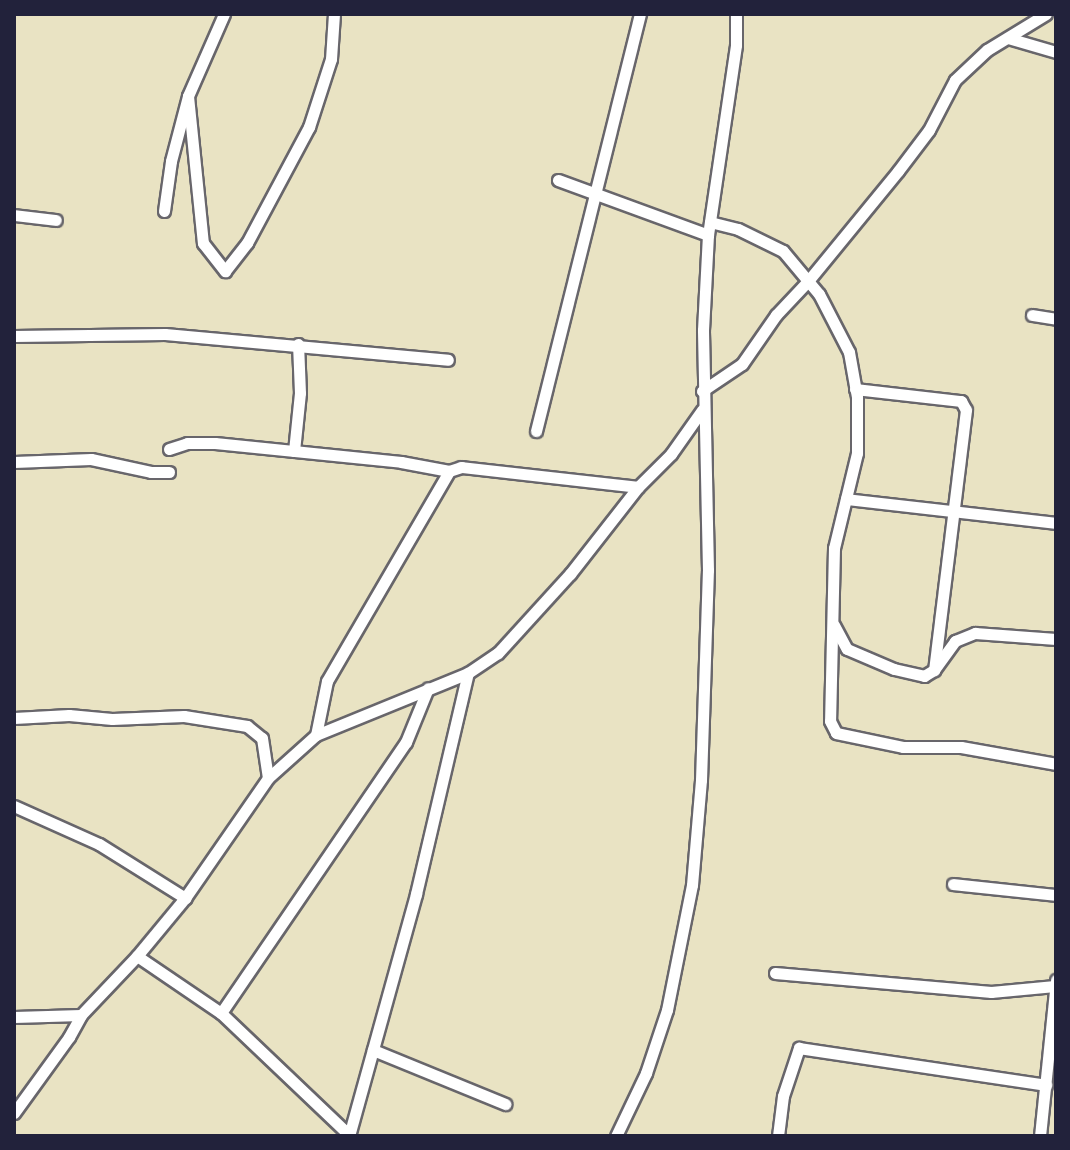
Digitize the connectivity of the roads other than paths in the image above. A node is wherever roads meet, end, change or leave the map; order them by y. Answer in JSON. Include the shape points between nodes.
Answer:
{"nodes":[{"id":1,"x":224,"y":14,"type":"edge"},
{"id":2,"x":334,"y":14,"type":"edge"},
{"id":3,"x":640,"y":14,"type":"edge"},
{"id":4,"x":736,"y":14,"type":"edge"},
{"id":5,"x":1046,"y":14,"type":"edge"},
{"id":6,"x":1008,"y":38,"type":"junction"},
{"id":7,"x":1056,"y":52,"type":"edge"},
{"id":8,"x":188,"y":96,"type":"junction"},
{"id":9,"x":558,"y":180,"type":"dead end"},
{"id":10,"x":597,"y":194,"type":"junction"},
{"id":11,"x":164,"y":211,"type":"dead end"},
{"id":12,"x":14,"y":215,"type":"edge"},
{"id":13,"x":56,"y":220,"type":"dead end"},
{"id":14,"x":709,"y":228,"type":"junction"},
{"id":15,"x":808,"y":281,"type":"junction"},
{"id":16,"x":1032,"y":315,"type":"dead end"},
{"id":17,"x":1056,"y":319,"type":"edge"},
{"id":18,"x":14,"y":336,"type":"edge"},
{"id":19,"x":298,"y":344,"type":"junction"},
{"id":20,"x":448,"y":360,"type":"dead end"},
{"id":21,"x":855,"y":389,"type":"junction"},
{"id":22,"x":702,"y":391,"type":"junction"},
{"id":23,"x":702,"y":410,"type":"junction"},
{"id":24,"x":536,"y":431,"type":"dead end"},
{"id":25,"x":169,"y":449,"type":"dead end"},
{"id":26,"x":294,"y":451,"type":"junction"},
{"id":27,"x":14,"y":462,"type":"edge"},
{"id":28,"x":449,"y":471,"type":"junction"},
{"id":29,"x":169,"y":472,"type":"dead end"},
{"id":30,"x":638,"y":487,"type":"junction"},
{"id":31,"x":846,"y":499,"type":"junction"},
{"id":32,"x":953,"y":510,"type":"junction"},
{"id":33,"x":1056,"y":523,"type":"edge"},
{"id":34,"x":833,"y":623,"type":"junction"},
{"id":35,"x":1056,"y":639,"type":"edge"},
{"id":36,"x":934,"y":670,"type":"junction"},
{"id":37,"x":468,"y":673,"type":"junction"},
{"id":38,"x":428,"y":688,"type":"junction"},
{"id":39,"x":14,"y":718,"type":"edge"},
{"id":40,"x":316,"y":735,"type":"junction"},
{"id":41,"x":1056,"y":764,"type":"edge"},
{"id":42,"x":268,"y":778,"type":"junction"},
{"id":43,"x":14,"y":806,"type":"edge"},
{"id":44,"x":953,"y":884,"type":"dead end"},
{"id":45,"x":1056,"y":895,"type":"edge"},
{"id":46,"x":185,"y":898,"type":"junction"},
{"id":47,"x":137,"y":956,"type":"junction"},
{"id":48,"x":775,"y":973,"type":"dead end"},
{"id":49,"x":1056,"y":979,"type":"edge"},
{"id":50,"x":1055,"y":986,"type":"edge"},
{"id":51,"x":221,"y":1013,"type":"junction"},
{"id":52,"x":81,"y":1015,"type":"junction"},
{"id":53,"x":14,"y":1017,"type":"edge"},
{"id":54,"x":373,"y":1050,"type":"junction"},
{"id":55,"x":1052,"y":1066,"type":"edge"},
{"id":56,"x":1046,"y":1085,"type":"junction"},
{"id":57,"x":505,"y":1104,"type":"dead end"},
{"id":58,"x":14,"y":1113,"type":"edge"},
{"id":59,"x":349,"y":1136,"type":"edge"},
{"id":60,"x":616,"y":1136,"type":"edge"},
{"id":61,"x":778,"y":1136,"type":"edge"},
{"id":62,"x":1040,"y":1136,"type":"edge"}],
"edges":[{"from":1,"to":8,"type":"street"},
{"from":2,"to":8,"type":"street","via":[[331,59],[309,127],[247,243],[225,271],[203,243]]},
{"from":3,"to":10,"type":"street"},
{"from":4,"to":14,"type":"street"},
{"from":5,"to":6,"type":"street"},
{"from":6,"to":7,"type":"street"},
{"from":6,"to":15,"type":"street","via":[[955,80],[929,130]]},
{"from":8,"to":11,"type":"street"},
{"from":9,"to":10,"type":"street"},
{"from":10,"to":14,"type":"street"},
{"from":10,"to":24,"type":"street"},
{"from":12,"to":13,"type":"street"},
{"from":14,"to":15,"type":"street","via":[[738,229],[783,251]]},
{"from":14,"to":22,"type":"street"},
{"from":15,"to":21,"type":"street","via":[[849,352]]},
{"from":15,"to":22,"type":"street","via":[[734,372]]},
{"from":16,"to":17,"type":"street"},
{"from":18,"to":19,"type":"street","via":[[165,334]]},
{"from":19,"to":20,"type":"street"},
{"from":19,"to":26,"type":"street"},
{"from":21,"to":31,"type":"street","via":[[857,453]]},
{"from":21,"to":32,"type":"street","via":[[961,401],[966,410]]},
{"from":22,"to":23,"type":"street"},
{"from":23,"to":30,"type":"street","via":[[671,454]]},
{"from":23,"to":60,"type":"street","via":[[708,570],[692,885],[667,1010],[646,1073]]},
{"from":25,"to":26,"type":"street","via":[[215,443]]},
{"from":26,"to":28,"type":"street"},
{"from":27,"to":29,"type":"street","via":[[91,459]]},
{"from":28,"to":30,"type":"street","via":[[461,467]]},
{"from":28,"to":40,"type":"street","via":[[327,681]]},
{"from":30,"to":37,"type":"street","via":[[527,624]]},
{"from":31,"to":32,"type":"street"},
{"from":31,"to":34,"type":"street","via":[[834,548]]},
{"from":32,"to":33,"type":"street"},
{"from":32,"to":36,"type":"street"},
{"from":34,"to":36,"type":"street","via":[[847,649],[894,669],[924,676]]},
{"from":34,"to":41,"type":"street","via":[[830,721],[836,733],[903,747],[961,747]]},
{"from":35,"to":36,"type":"street","via":[[975,633],[955,641]]},
{"from":37,"to":38,"type":"street"},
{"from":37,"to":54,"type":"street"},
{"from":38,"to":40,"type":"street"},
{"from":38,"to":51,"type":"street","via":[[406,742]]},
{"from":39,"to":42,"type":"street","via":[[184,716],[247,726],[262,738]]},
{"from":40,"to":42,"type":"street"},
{"from":42,"to":46,"type":"street"},
{"from":43,"to":46,"type":"street","via":[[99,844]]},
{"from":44,"to":45,"type":"street"},
{"from":46,"to":47,"type":"street"},
{"from":47,"to":51,"type":"street"},
{"from":47,"to":52,"type":"street"},
{"from":48,"to":50,"type":"street","via":[[991,992]]},
{"from":49,"to":50,"type":"street"},
{"from":50,"to":55,"type":"street"},
{"from":51,"to":59,"type":"street"},
{"from":52,"to":53,"type":"street"},
{"from":52,"to":58,"type":"street"},
{"from":54,"to":57,"type":"street"},
{"from":54,"to":59,"type":"street"},
{"from":55,"to":56,"type":"street"},
{"from":56,"to":61,"type":"street","via":[[799,1048],[783,1096]]},
{"from":56,"to":62,"type":"street"}]}
